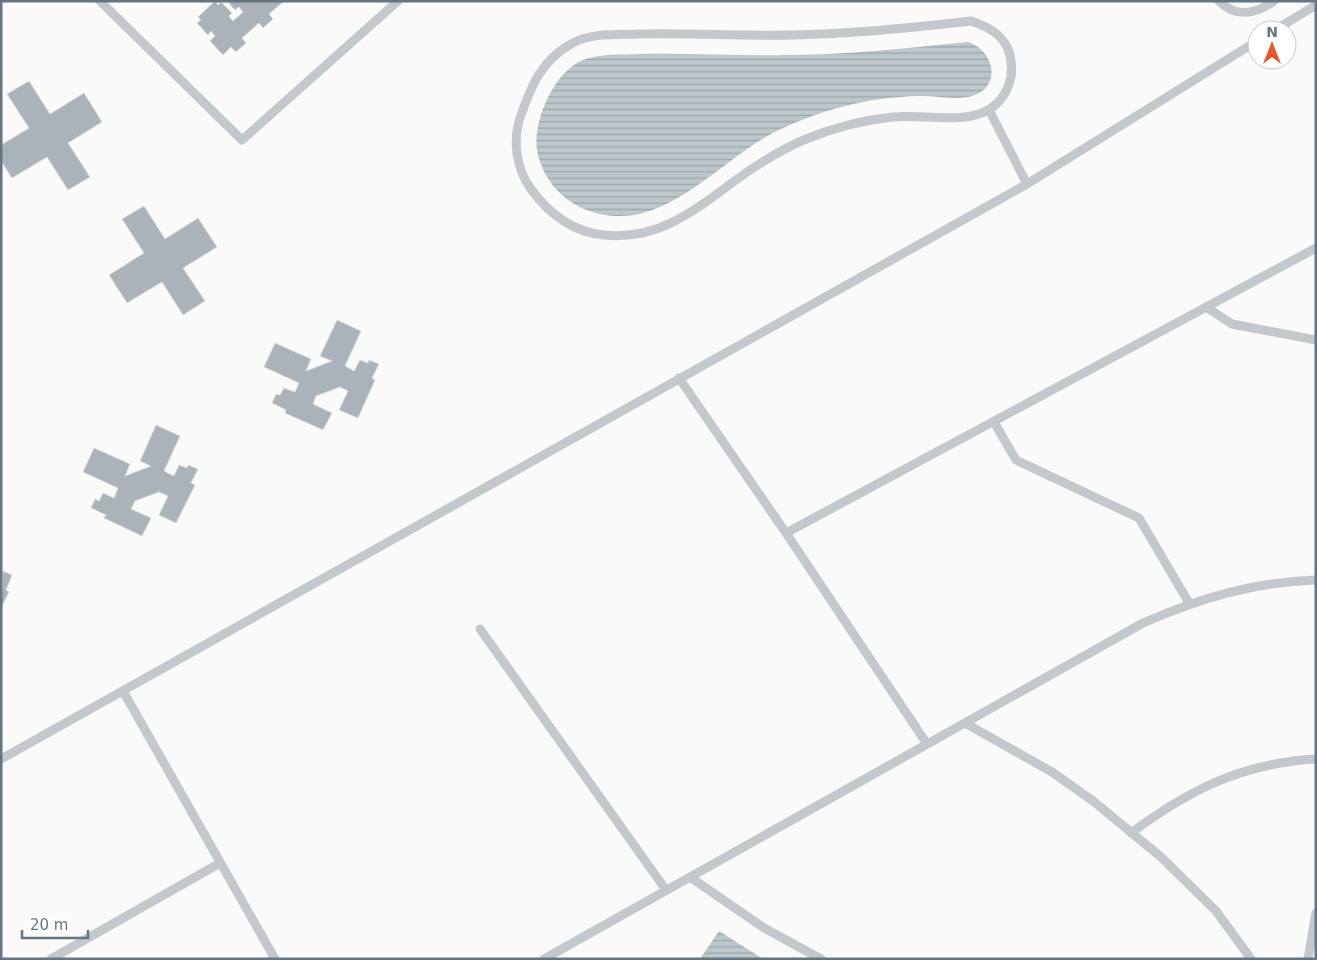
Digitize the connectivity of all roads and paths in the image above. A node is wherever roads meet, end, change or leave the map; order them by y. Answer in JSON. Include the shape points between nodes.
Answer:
{"nodes":[{"id":1,"x":100,"y":1,"type":"edge"},
{"id":2,"x":398,"y":1,"type":"edge"},
{"id":3,"x":1219,"y":1,"type":"edge"},
{"id":4,"x":1274,"y":1,"type":"edge"},
{"id":5,"x":1316,"y":5,"type":"edge"},
{"id":6,"x":1291,"y":20,"type":"edge"},
{"id":7,"x":1247,"y":47,"type":"edge"},
{"id":8,"x":989,"y":110,"type":"junction"},
{"id":9,"x":1027,"y":184,"type":"junction"},
{"id":10,"x":1316,"y":248,"type":"edge"},
{"id":11,"x":1206,"y":307,"type":"junction"},
{"id":12,"x":1316,"y":340,"type":"edge"},
{"id":13,"x":679,"y":378,"type":"junction"},
{"id":14,"x":994,"y":422,"type":"junction"},
{"id":15,"x":786,"y":533,"type":"junction"},
{"id":16,"x":1316,"y":580,"type":"edge"},
{"id":17,"x":1189,"y":603,"type":"junction"},
{"id":18,"x":480,"y":629,"type":"dead end"},
{"id":19,"x":123,"y":691,"type":"junction"},
{"id":20,"x":965,"y":723,"type":"junction"},
{"id":21,"x":926,"y":744,"type":"junction"},
{"id":22,"x":1,"y":759,"type":"edge"},
{"id":23,"x":1316,"y":759,"type":"edge"},
{"id":24,"x":1131,"y":833,"type":"junction"},
{"id":25,"x":220,"y":863,"type":"junction"},
{"id":26,"x":690,"y":877,"type":"junction"},
{"id":27,"x":666,"y":890,"type":"junction"},
{"id":28,"x":1316,"y":913,"type":"edge"},
{"id":29,"x":50,"y":959,"type":"edge"},
{"id":30,"x":275,"y":959,"type":"edge"},
{"id":31,"x":544,"y":959,"type":"edge"},
{"id":32,"x":820,"y":959,"type":"edge"},
{"id":33,"x":1251,"y":959,"type":"edge"},
{"id":34,"x":1308,"y":959,"type":"edge"}],
"edges":[{"from":1,"to":2,"type":"lane","via":[[242,140]]},
{"from":3,"to":4,"type":"lane","via":[[1239,13],[1252,12]]},
{"from":5,"to":6,"type":"lane"},
{"from":7,"to":9,"type":"lane"},
{"from":8,"to":8,"type":"lane","via":[[966,118],[892,117],[835,129],[799,143],[756,166],[708,203],[681,219],[620,237],[592,234],[566,223],[544,206],[527,184],[517,158],[515,130],[532,84],[548,59],[573,42],[602,35],[832,34],[970,22],[986,26],[998,36],[1008,49],[1012,64],[1011,80],[1005,94]]},
{"from":8,"to":9,"type":"lane"},
{"from":9,"to":13,"type":"lane"},
{"from":10,"to":11,"type":"lane"},
{"from":11,"to":12,"type":"lane","via":[[1232,324]]},
{"from":11,"to":14,"type":"lane"},
{"from":13,"to":15,"type":"lane"},
{"from":13,"to":19,"type":"lane"},
{"from":14,"to":15,"type":"lane"},
{"from":14,"to":17,"type":"lane","via":[[1016,460],[1139,518]]},
{"from":15,"to":21,"type":"lane"},
{"from":16,"to":17,"type":"lane","via":[[1238,589]]},
{"from":17,"to":20,"type":"lane","via":[[1143,623]]},
{"from":18,"to":27,"type":"lane"},
{"from":19,"to":22,"type":"lane"},
{"from":19,"to":25,"type":"lane"},
{"from":20,"to":21,"type":"lane"},
{"from":20,"to":24,"type":"lane","via":[[1052,772]]},
{"from":21,"to":26,"type":"lane"},
{"from":23,"to":24,"type":"lane","via":[[1251,769],[1208,784],[1168,806]]},
{"from":24,"to":33,"type":"lane","via":[[1190,883],[1216,911]]},
{"from":25,"to":29,"type":"lane"},
{"from":25,"to":30,"type":"lane"},
{"from":26,"to":27,"type":"lane"},
{"from":26,"to":32,"type":"lane","via":[[764,928]]},
{"from":27,"to":31,"type":"lane"},
{"from":28,"to":34,"type":"lane"}]}
